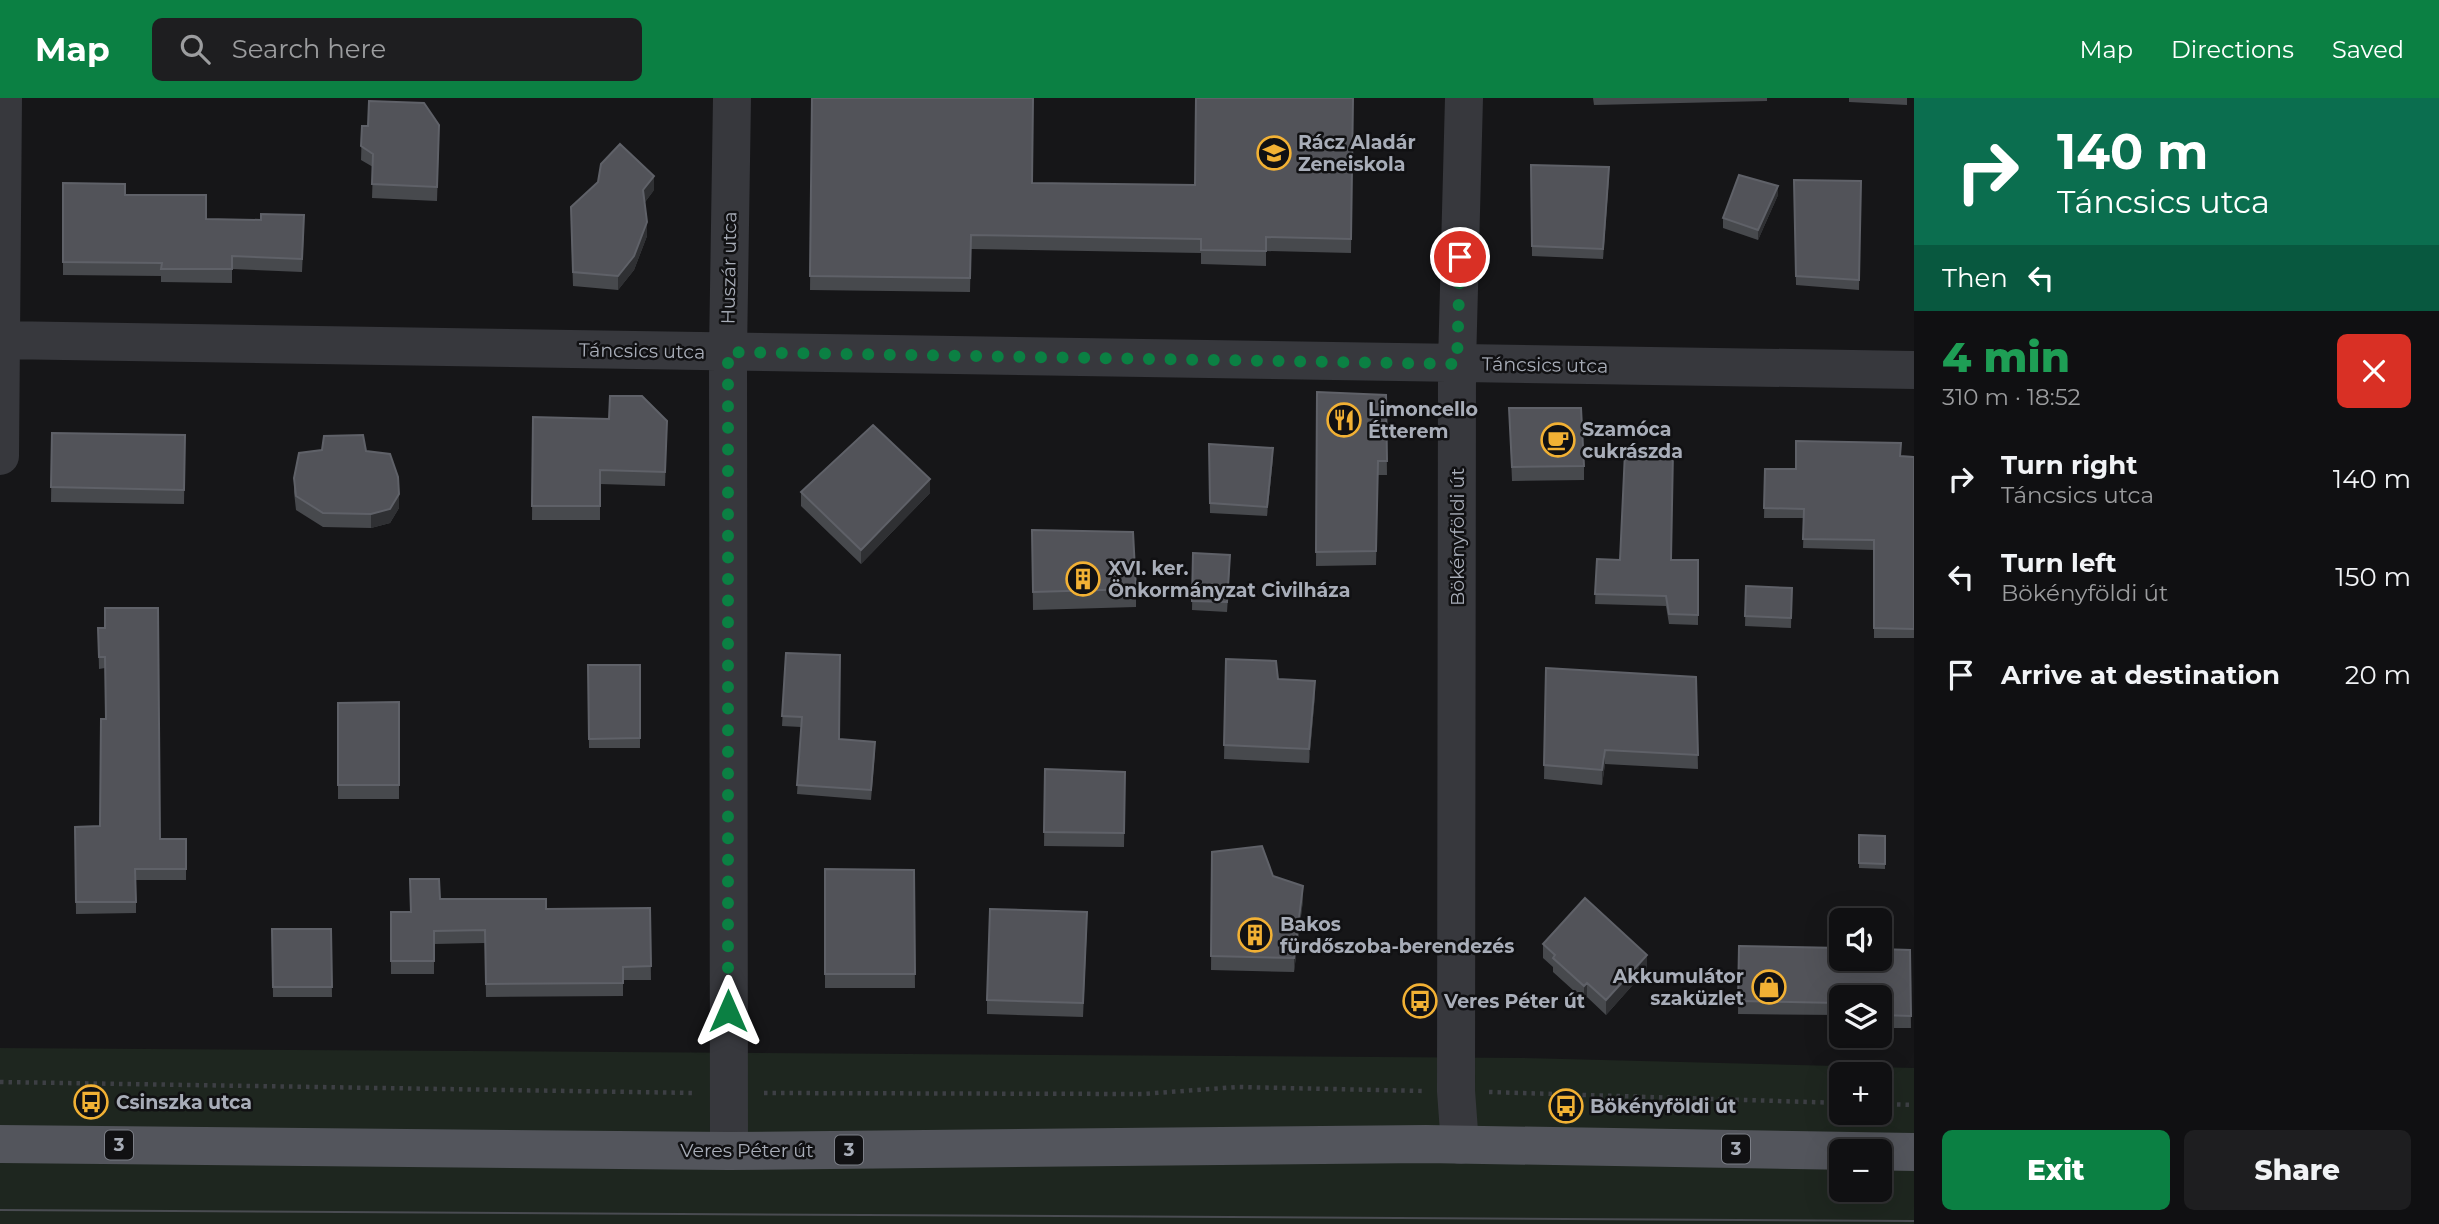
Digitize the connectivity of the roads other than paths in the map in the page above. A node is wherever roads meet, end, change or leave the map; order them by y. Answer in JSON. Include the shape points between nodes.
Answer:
{"nodes":[{"id":1,"x":3,"y":98,"type":"edge"},
{"id":2,"x":732,"y":98,"type":"edge"},
{"id":3,"x":1464,"y":98,"type":"edge"},
{"id":4,"x":1,"y":340,"type":"edge"},
{"id":5,"x":728,"y":352,"type":"junction"},
{"id":6,"x":1457,"y":364,"type":"junction"},
{"id":7,"x":1914,"y":370,"type":"edge"},
{"id":8,"x":0,"y":456,"type":"edge"},
{"id":9,"x":0,"y":1144,"type":"edge"},
{"id":10,"x":1460,"y":1144,"type":"junction"},
{"id":11,"x":729,"y":1151,"type":"junction"},
{"id":12,"x":1914,"y":1152,"type":"edge"}],
"edges":[{"from":1,"to":4,"type":"street"},
{"from":2,"to":5,"type":"street","name":"Huszár utca"},
{"from":3,"to":6,"type":"street","name":"Bökényföldi út"},
{"from":4,"to":5,"type":"street","name":"Táncsics utca"},
{"from":4,"to":8,"type":"street"},
{"from":5,"to":6,"type":"street","name":"Táncsics utca"},
{"from":5,"to":11,"type":"street","name":"Huszár utca"},
{"from":6,"to":7,"type":"street","name":"Táncsics utca"},
{"from":6,"to":10,"type":"street","name":"Bökényföldi út","via":[[1456,1091]]},
{"from":9,"to":11,"type":"main road","name":"Veres Péter út","number":"3"},
{"from":10,"to":11,"type":"main road","name":"Veres Péter út","number":"3"},
{"from":10,"to":12,"type":"main road","name":"Veres Péter út","number":"3"}]}
